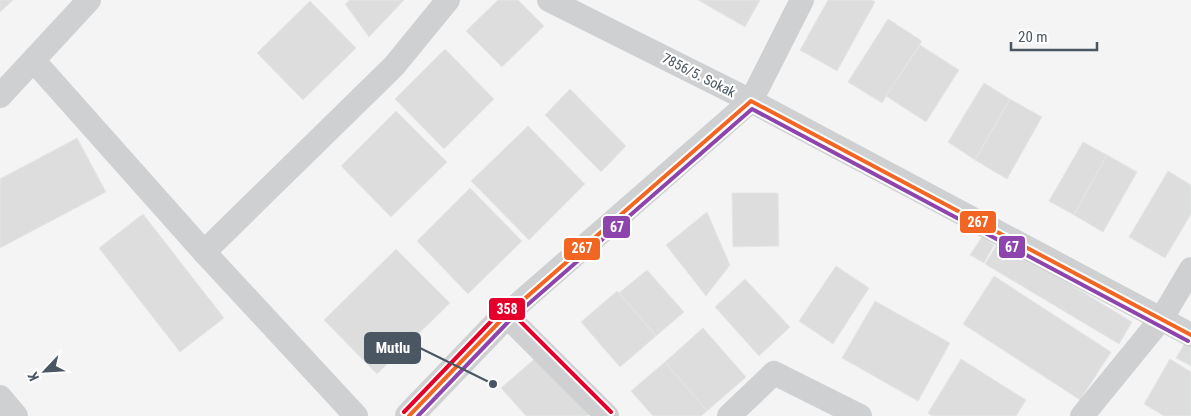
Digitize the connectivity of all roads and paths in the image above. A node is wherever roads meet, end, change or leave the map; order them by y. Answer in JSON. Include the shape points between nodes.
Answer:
{"nodes":[{"id":1,"x":89,"y":0,"type":"edge"},
{"id":2,"x":448,"y":0,"type":"edge"},
{"id":3,"x":549,"y":0,"type":"edge"},
{"id":4,"x":802,"y":0,"type":"edge"},
{"id":5,"x":34,"y":61,"type":"junction"},
{"id":6,"x":0,"y":96,"type":"edge"},
{"id":7,"x":751,"y":101,"type":"junction"},
{"id":8,"x":204,"y":252,"type":"junction"},
{"id":9,"x":1191,"y":269,"type":"edge"},
{"id":10,"x":506,"y":315,"type":"junction"},
{"id":11,"x":1162,"y":318,"type":"junction"},
{"id":12,"x":1191,"y":334,"type":"edge"},
{"id":13,"x":0,"y":397,"type":"edge"},
{"id":14,"x":16,"y":416,"type":"edge"},
{"id":15,"x":356,"y":416,"type":"edge"},
{"id":16,"x":409,"y":416,"type":"edge"},
{"id":17,"x":607,"y":416,"type":"edge"},
{"id":18,"x":729,"y":416,"type":"edge"},
{"id":19,"x":860,"y":416,"type":"edge"},
{"id":20,"x":1082,"y":416,"type":"edge"}],
"edges":[{"from":1,"to":5,"type":"street"},
{"from":2,"to":8,"type":"street","via":[[394,66]]},
{"from":3,"to":7,"type":"street","name":"7856/5. Sokak"},
{"from":4,"to":7,"type":"street"},
{"from":5,"to":6,"type":"street"},
{"from":5,"to":8,"type":"street"},
{"from":7,"to":10,"type":"street"},
{"from":7,"to":11,"type":"street","name":"7856/5. Sokak"},
{"from":8,"to":15,"type":"street"},
{"from":9,"to":11,"type":"street"},
{"from":10,"to":16,"type":"street"},
{"from":10,"to":17,"type":"street"},
{"from":11,"to":12,"type":"street","name":"7856/5. Sokak"},
{"from":11,"to":20,"type":"street"},
{"from":13,"to":14,"type":"street"},
{"from":18,"to":19,"type":"street","via":[[774,373]]}]}
